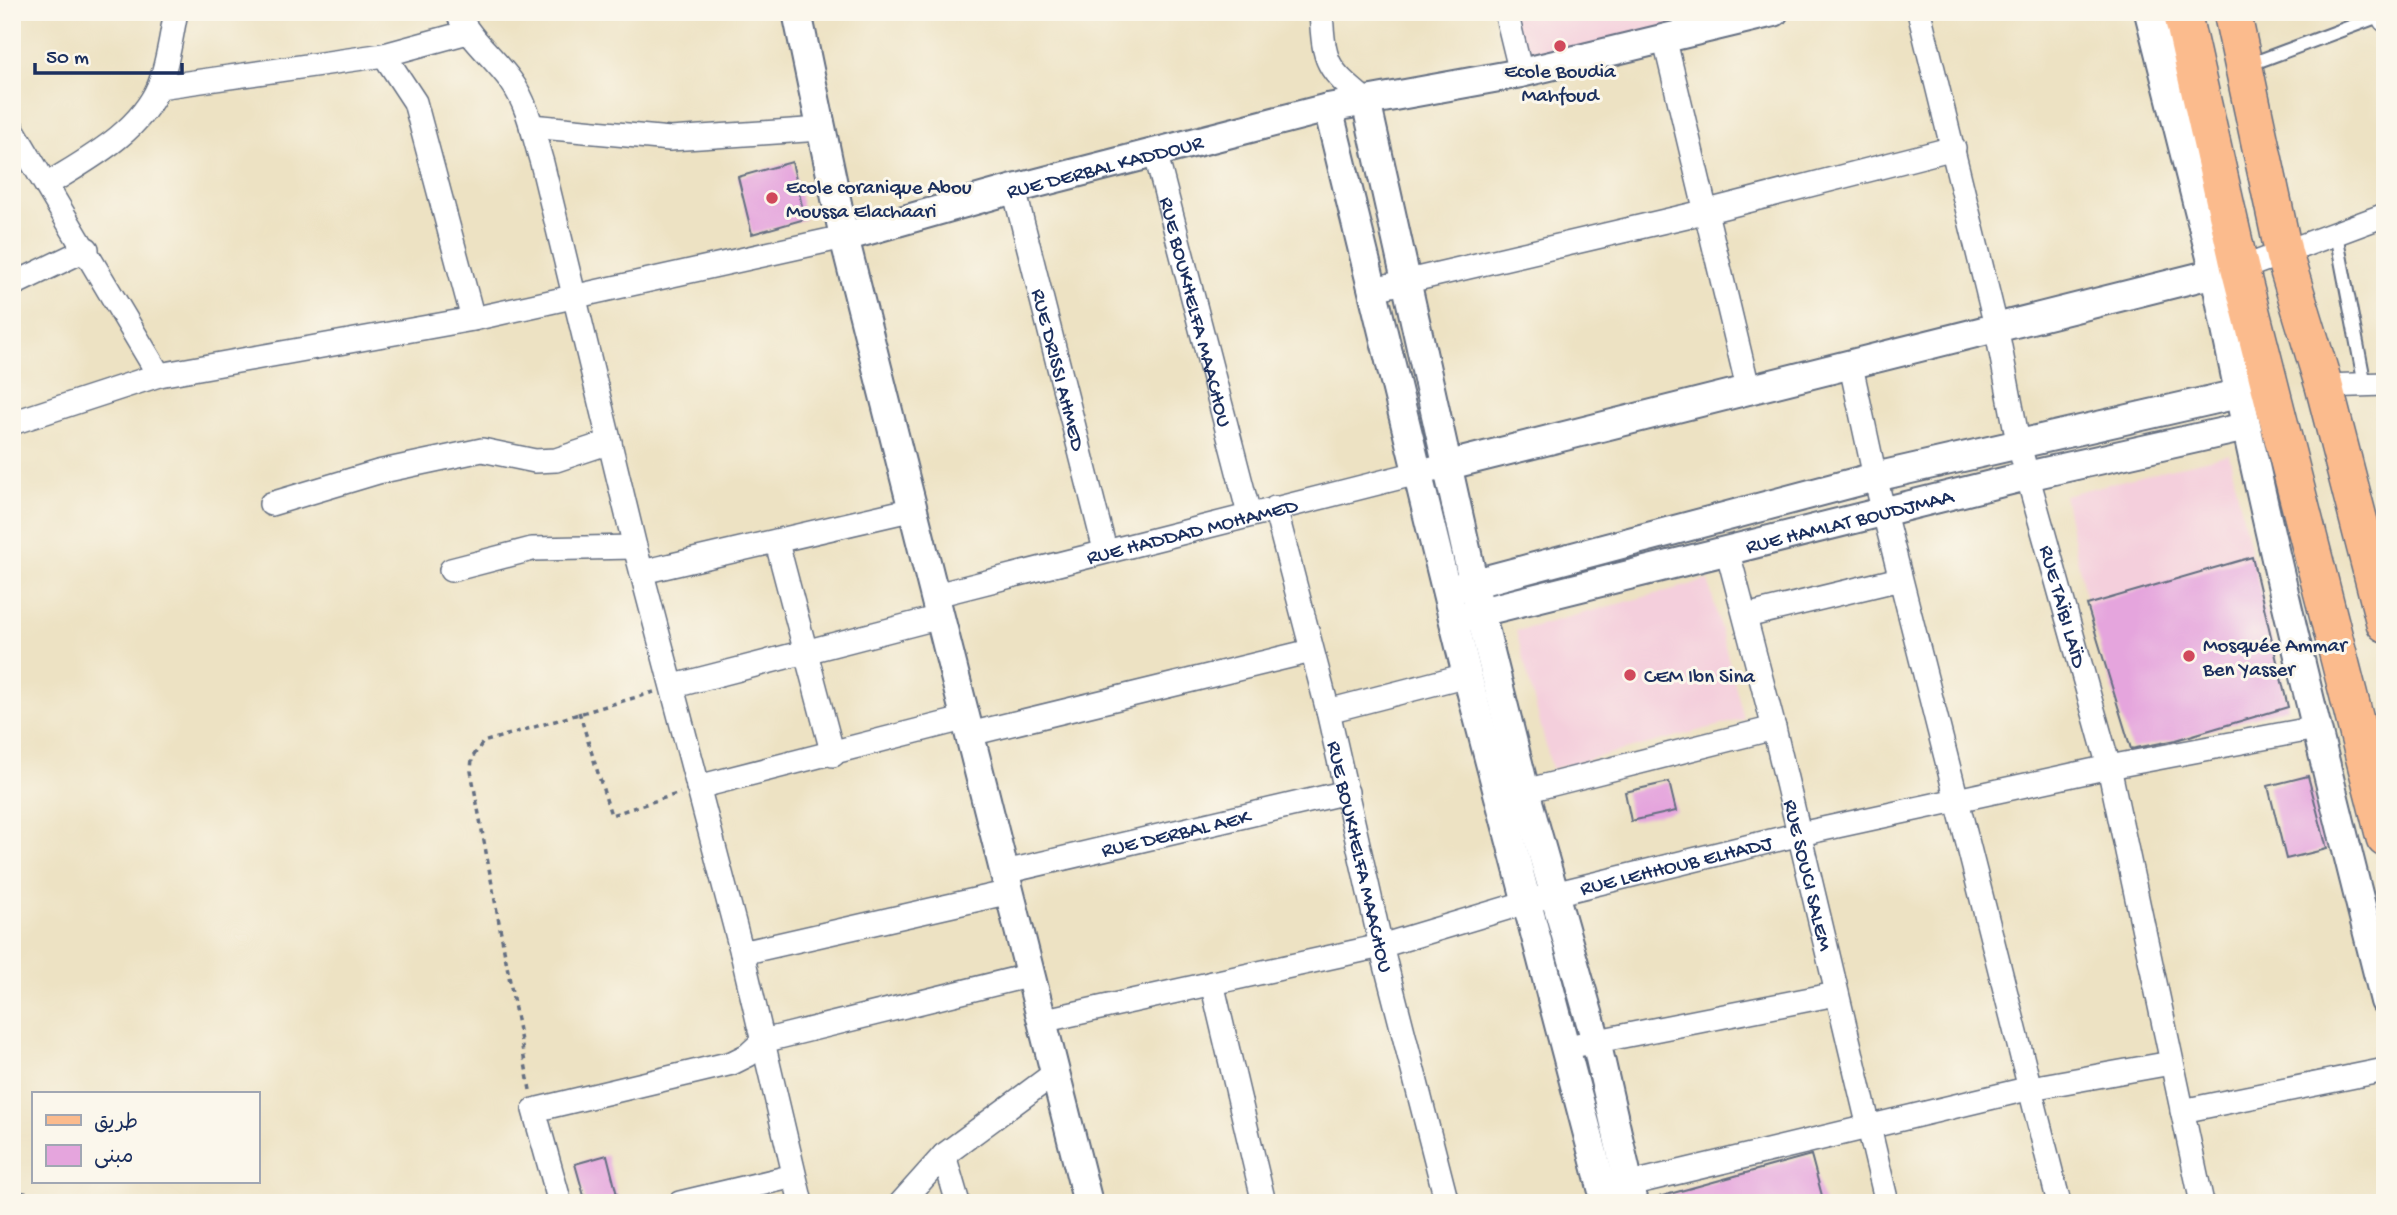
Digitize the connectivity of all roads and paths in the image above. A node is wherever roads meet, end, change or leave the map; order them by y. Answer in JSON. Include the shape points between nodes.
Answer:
{"nodes":[{"id":1,"x":176,"y":12,"type":"edge"},
{"id":2,"x":797,"y":12,"type":"edge"},
{"id":3,"x":1321,"y":12,"type":"edge"},
{"id":4,"x":1506,"y":12,"type":"edge"},
{"id":5,"x":1774,"y":12,"type":"edge"},
{"id":6,"x":1919,"y":12,"type":"edge"},
{"id":7,"x":2149,"y":12,"type":"edge"},
{"id":8,"x":2182,"y":12,"type":"edge"},
{"id":9,"x":2232,"y":12,"type":"edge"},
{"id":10,"x":2383,"y":16,"type":"edge"},
{"id":11,"x":1720,"y":18,"type":"edge"},
{"id":12,"x":462,"y":22,"type":"edge"},
{"id":13,"x":1664,"y":37,"type":"junction"},
{"id":14,"x":384,"y":55,"type":"junction"},
{"id":15,"x":2243,"y":67,"type":"junction"},
{"id":16,"x":1333,"y":73,"type":"junction"},
{"id":17,"x":1521,"y":73,"type":"junction"},
{"id":18,"x":159,"y":87,"type":"junction"},
{"id":19,"x":1366,"y":101,"type":"junction"},
{"id":20,"x":1328,"y":108,"type":"junction"},
{"id":21,"x":531,"y":126,"type":"junction"},
{"id":22,"x":821,"y":128,"type":"junction"},
{"id":23,"x":16,"y":142,"type":"edge"},
{"id":24,"x":1954,"y":148,"type":"junction"},
{"id":25,"x":1155,"y":151,"type":"junction"},
{"id":26,"x":48,"y":184,"type":"junction"},
{"id":27,"x":1014,"y":189,"type":"junction"},
{"id":28,"x":1708,"y":211,"type":"junction"},
{"id":29,"x":2385,"y":215,"type":"edge"},
{"id":30,"x":2336,"y":234,"type":"junction"},
{"id":31,"x":844,"y":237,"type":"junction"},
{"id":32,"x":87,"y":249,"type":"junction"},
{"id":33,"x":2284,"y":254,"type":"junction"},
{"id":34,"x":2227,"y":271,"type":"junction"},
{"id":35,"x":1408,"y":282,"type":"junction"},
{"id":36,"x":12,"y":285,"type":"edge"},
{"id":37,"x":1374,"y":289,"type":"junction"},
{"id":38,"x":575,"y":296,"type":"junction"},
{"id":39,"x":473,"y":319,"type":"junction"},
{"id":40,"x":1996,"y":326,"type":"junction"},
{"id":41,"x":1851,"y":366,"type":"junction"},
{"id":42,"x":159,"y":375,"type":"junction"},
{"id":43,"x":2375,"y":384,"type":"edge"},
{"id":44,"x":2324,"y":386,"type":"junction"},
{"id":45,"x":1749,"y":392,"type":"junction"},
{"id":46,"x":2238,"y":394,"type":"junction"},
{"id":47,"x":12,"y":424,"type":"edge"},
{"id":48,"x":2246,"y":427,"type":"junction"},
{"id":49,"x":610,"y":442,"type":"junction"},
{"id":50,"x":2018,"y":442,"type":"junction"},
{"id":51,"x":1449,"y":465,"type":"junction"},
{"id":52,"x":1419,"y":473,"type":"junction"},
{"id":53,"x":2027,"y":476,"type":"junction"},
{"id":54,"x":1875,"y":477,"type":"junction"},
{"id":55,"x":271,"y":505,"type":"dead end"},
{"id":56,"x":1275,"y":508,"type":"junction"},
{"id":57,"x":914,"y":509,"type":"junction"},
{"id":58,"x":1884,"y":512,"type":"junction"},
{"id":59,"x":1249,"y":514,"type":"junction"},
{"id":60,"x":777,"y":543,"type":"junction"},
{"id":61,"x":635,"y":547,"type":"junction"},
{"id":62,"x":1727,"y":549,"type":"junction"},
{"id":63,"x":1105,"y":550,"type":"junction"},
{"id":64,"x":451,"y":570,"type":"dead end"},
{"id":65,"x":642,"y":572,"type":"junction"},
{"id":66,"x":1900,"y":579,"type":"junction"},
{"id":67,"x":1461,"y":587,"type":"junction"},
{"id":68,"x":938,"y":606,"type":"junction"},
{"id":69,"x":1467,"y":616,"type":"junction"},
{"id":70,"x":1746,"y":616,"type":"junction"},
{"id":71,"x":2385,"y":623,"type":"edge"},
{"id":72,"x":808,"y":650,"type":"junction"},
{"id":73,"x":1311,"y":651,"type":"junction"},
{"id":74,"x":1467,"y":675,"type":"junction"},
{"id":75,"x":674,"y":686,"type":"junction"},
{"id":76,"x":1328,"y":711,"type":"junction"},
{"id":77,"x":579,"y":712,"type":"junction"},
{"id":78,"x":968,"y":726,"type":"junction"},
{"id":79,"x":1774,"y":728,"type":"junction"},
{"id":80,"x":2316,"y":728,"type":"junction"},
{"id":81,"x":833,"y":755,"type":"junction"},
{"id":82,"x":2109,"y":767,"type":"junction"},
{"id":83,"x":698,"y":787,"type":"junction"},
{"id":84,"x":1525,"y":791,"type":"junction"},
{"id":85,"x":1347,"y":792,"type":"junction"},
{"id":86,"x":1956,"y":800,"type":"junction"},
{"id":87,"x":1800,"y":834,"type":"junction"},
{"id":88,"x":2385,"y":838,"type":"edge"},
{"id":89,"x":1008,"y":882,"type":"junction"},
{"id":90,"x":1554,"y":894,"type":"junction"},
{"id":91,"x":1527,"y":902,"type":"junction"},
{"id":92,"x":1381,"y":946,"type":"junction"},
{"id":93,"x":742,"y":953,"type":"junction"},
{"id":94,"x":1031,"y":975,"type":"junction"},
{"id":95,"x":1212,"y":984,"type":"junction"},
{"id":96,"x":1836,"y":994,"type":"junction"},
{"id":97,"x":2385,"y":1001,"type":"edge"},
{"id":98,"x":1041,"y":1021,"type":"junction"},
{"id":99,"x":763,"y":1041,"type":"junction"},
{"id":100,"x":1596,"y":1041,"type":"junction"},
{"id":101,"x":1567,"y":1046,"type":"junction"},
{"id":102,"x":2171,"y":1063,"type":"junction"},
{"id":103,"x":2385,"y":1070,"type":"edge"},
{"id":104,"x":1055,"y":1073,"type":"junction"},
{"id":105,"x":2031,"y":1088,"type":"junction"},
{"id":106,"x":534,"y":1110,"type":"junction"},
{"id":107,"x":2182,"y":1111,"type":"junction"},
{"id":108,"x":1871,"y":1128,"type":"junction"},
{"id":109,"x":944,"y":1155,"type":"junction"},
{"id":110,"x":794,"y":1176,"type":"junction"},
{"id":111,"x":12,"y":1190,"type":"edge"},
{"id":112,"x":1631,"y":1193,"type":"edge"},
{"id":113,"x":713,"y":1199,"type":"edge"},
{"id":114,"x":65,"y":1203,"type":"edge"},
{"id":115,"x":560,"y":1203,"type":"edge"},
{"id":116,"x":680,"y":1203,"type":"edge"},
{"id":117,"x":801,"y":1203,"type":"edge"},
{"id":118,"x":901,"y":1203,"type":"edge"},
{"id":119,"x":958,"y":1203,"type":"edge"},
{"id":120,"x":1088,"y":1203,"type":"edge"},
{"id":121,"x":1264,"y":1203,"type":"edge"},
{"id":122,"x":1447,"y":1203,"type":"edge"},
{"id":123,"x":1606,"y":1203,"type":"edge"},
{"id":124,"x":1886,"y":1203,"type":"edge"},
{"id":125,"x":2059,"y":1203,"type":"edge"},
{"id":126,"x":2202,"y":1203,"type":"edge"}],
"edges":[{"from":1,"to":18,"type":"street"},
{"from":2,"to":22,"type":"street"},
{"from":3,"to":16,"type":"street","via":[[1323,47]]},
{"from":4,"to":17,"type":"street"},
{"from":5,"to":11,"type":"street","name":"RUE DERBAL KADDOUR"},
{"from":6,"to":24,"type":"street","name":"RUE TAÏBI LAÏD"},
{"from":7,"to":34,"type":"street"},
{"from":8,"to":34,"type":"main road"},
{"from":9,"to":15,"type":"main road"},
{"from":10,"to":15,"type":"lane"},
{"from":11,"to":13,"type":"street","name":"RUE DERBAL KADDOUR"},
{"from":12,"to":14,"type":"street"},
{"from":12,"to":21,"type":"street","via":[[512,82]]},
{"from":13,"to":17,"type":"street","name":"RUE DERBAL KADDOUR"},
{"from":13,"to":28,"type":"street"},
{"from":14,"to":18,"type":"street"},
{"from":14,"to":39,"type":"street","via":[[415,102]]},
{"from":15,"to":33,"type":"main road"},
{"from":16,"to":19,"type":"street"},
{"from":16,"to":20,"type":"street"},
{"from":17,"to":19,"type":"street","name":"RUE DERBAL KADDOUR"},
{"from":18,"to":26,"type":"street","via":[[131,125]]},
{"from":19,"to":20,"type":"street","name":"RUE DERBAL KADDOUR"},
{"from":19,"to":35,"type":"street"},
{"from":20,"to":25,"type":"street","name":"RUE DERBAL KADDOUR"},
{"from":20,"to":37,"type":"street"},
{"from":21,"to":22,"type":"street","via":[[670,139]]},
{"from":21,"to":38,"type":"street"},
{"from":22,"to":31,"type":"street"},
{"from":23,"to":26,"type":"street"},
{"from":24,"to":28,"type":"street"},
{"from":24,"to":40,"type":"street","name":"RUE TAÏBI LAÏD"},
{"from":25,"to":27,"type":"street","name":"RUE DERBAL KADDOUR"},
{"from":25,"to":59,"type":"street","name":"RUE BOUKHELFA MAACHOU"},
{"from":26,"to":32,"type":"street"},
{"from":27,"to":31,"type":"street","name":"RUE DERBAL KADDOUR"},
{"from":27,"to":63,"type":"street","name":"RUE DRISSI AHMED"},
{"from":28,"to":35,"type":"street"},
{"from":28,"to":45,"type":"street"},
{"from":29,"to":30,"type":"street"},
{"from":30,"to":33,"type":"street"},
{"from":30,"to":43,"type":"lane"},
{"from":31,"to":38,"type":"street"},
{"from":31,"to":57,"type":"street"},
{"from":32,"to":36,"type":"street"},
{"from":32,"to":42,"type":"street"},
{"from":33,"to":34,"type":"street"},
{"from":33,"to":44,"type":"main road"},
{"from":34,"to":40,"type":"street"},
{"from":34,"to":46,"type":"street"},
{"from":34,"to":88,"type":"main road"},
{"from":35,"to":37,"type":"street"},
{"from":35,"to":51,"type":"street"},
{"from":37,"to":52,"type":"street"},
{"from":38,"to":39,"type":"street"},
{"from":38,"to":49,"type":"street"},
{"from":39,"to":42,"type":"street"},
{"from":40,"to":41,"type":"street"},
{"from":40,"to":50,"type":"street","name":"RUE TAÏBI LAÏD"},
{"from":41,"to":45,"type":"street"},
{"from":41,"to":54,"type":"street"},
{"from":42,"to":47,"type":"street"},
{"from":43,"to":44,"type":"street"},
{"from":44,"to":71,"type":"main road"},
{"from":45,"to":51,"type":"street"},
{"from":46,"to":48,"type":"street"},
{"from":46,"to":50,"type":"street","name":"RUE HAMLAT BOUDJMAA"},
{"from":48,"to":53,"type":"street","name":"RUE HAMLAT BOUDJMAA"},
{"from":48,"to":80,"type":"street"},
{"from":49,"to":55,"type":"street","via":[[556,460],[535,461],[482,450],[377,472]]},
{"from":49,"to":61,"type":"street"},
{"from":50,"to":53,"type":"street","name":"RUE TAÏBI LAÏD"},
{"from":50,"to":54,"type":"street","name":"RUE HAMLAT BOUDJMAA"},
{"from":51,"to":52,"type":"street","name":"RUE HADDAD MOHAMED"},
{"from":51,"to":67,"type":"street"},
{"from":52,"to":56,"type":"street","name":"RUE HADDAD MOHAMED"},
{"from":52,"to":67,"type":"street"},
{"from":53,"to":58,"type":"street","name":"RUE HAMLAT BOUDJMAA"},
{"from":53,"to":82,"type":"street","name":"RUE TAÏBI LAÏD"},
{"from":54,"to":58,"type":"street"},
{"from":54,"to":67,"type":"street","name":"RUE HAMLAT BOUDJMAA"},
{"from":56,"to":59,"type":"street","name":"RUE HADDAD MOHAMED"},
{"from":56,"to":73,"type":"street","name":"RUE BOUKHELFA MAACHOU"},
{"from":57,"to":60,"type":"street"},
{"from":57,"to":68,"type":"street"},
{"from":58,"to":62,"type":"street","name":"RUE HAMLAT BOUDJMAA"},
{"from":58,"to":66,"type":"street"},
{"from":59,"to":63,"type":"street","name":"RUE HADDAD MOHAMED"},
{"from":60,"to":65,"type":"street"},
{"from":60,"to":72,"type":"street"},
{"from":61,"to":64,"type":"street","via":[[532,549]]},
{"from":61,"to":65,"type":"street"},
{"from":62,"to":69,"type":"street","name":"RUE HAMLAT BOUDJMAA"},
{"from":62,"to":70,"type":"street","name":"RUE SOUCI SALEM"},
{"from":63,"to":68,"type":"street","name":"RUE HADDAD MOHAMED"},
{"from":65,"to":75,"type":"street"},
{"from":66,"to":70,"type":"street"},
{"from":66,"to":86,"type":"street"},
{"from":67,"to":69,"type":"street"},
{"from":68,"to":72,"type":"street","name":"RUE HADDAD MOHAMED"},
{"from":68,"to":78,"type":"street"},
{"from":69,"to":74,"type":"street"},
{"from":69,"to":84,"type":"street"},
{"from":70,"to":79,"type":"street","name":"RUE SOUCI SALEM"},
{"from":72,"to":75,"type":"street","name":"RUE HADDAD MOHAMED"},
{"from":72,"to":81,"type":"street"},
{"from":73,"to":76,"type":"street","name":"RUE BOUKHELFA MAACHOU"},
{"from":73,"to":78,"type":"street"},
{"from":74,"to":76,"type":"street"},
{"from":74,"to":91,"type":"street"},
{"from":75,"to":77,"type":"path"},
{"from":75,"to":83,"type":"street"},
{"from":76,"to":85,"type":"street","name":"RUE BOUKHELFA MAACHOU"},
{"from":77,"to":83,"type":"path","via":[[611,815]]},
{"from":77,"to":106,"type":"path","via":[[484,743],[472,758]]},
{"from":78,"to":81,"type":"street"},
{"from":78,"to":89,"type":"street"},
{"from":79,"to":84,"type":"street"},
{"from":79,"to":87,"type":"street","name":"RUE SOUCI SALEM"},
{"from":80,"to":82,"type":"street","name":"RUE LEHHOUB ELHADJ"},
{"from":80,"to":97,"type":"street"},
{"from":81,"to":83,"type":"street"},
{"from":82,"to":86,"type":"street","name":"RUE LEHHOUB ELHADJ"},
{"from":82,"to":102,"type":"street","name":"RUE TAÏBI LAÏD"},
{"from":83,"to":93,"type":"street"},
{"from":84,"to":90,"type":"street"},
{"from":85,"to":89,"type":"street","name":"RUE DERBAL AEK"},
{"from":85,"to":92,"type":"street","name":"RUE BOUKHELFA MAACHOU"},
{"from":86,"to":87,"type":"street","name":"RUE LEHHOUB ELHADJ"},
{"from":86,"to":105,"type":"street"},
{"from":87,"to":90,"type":"street","name":"RUE LEHHOUB ELHADJ"},
{"from":87,"to":96,"type":"street","name":"RUE SOUCI SALEM"},
{"from":89,"to":93,"type":"street","name":"RUE DERBAL AEK"},
{"from":89,"to":94,"type":"street"},
{"from":90,"to":91,"type":"street","name":"RUE LEHHOUB ELHADJ"},
{"from":90,"to":100,"type":"street"},
{"from":91,"to":92,"type":"street","name":"RUE LEHHOUB ELHADJ"},
{"from":91,"to":101,"type":"street"},
{"from":92,"to":95,"type":"street","name":"RUE LEHHOUB ELHADJ"},
{"from":92,"to":122,"type":"street","name":"RUE BOUKHELFA MAACHOU"},
{"from":93,"to":99,"type":"street"},
{"from":94,"to":98,"type":"street"},
{"from":94,"to":99,"type":"street"},
{"from":95,"to":98,"type":"street","name":"RUE LEHHOUB ELHADJ"},
{"from":95,"to":121,"type":"street"},
{"from":96,"to":100,"type":"street"},
{"from":96,"to":108,"type":"street","name":"RUE SOUCI SALEM"},
{"from":98,"to":104,"type":"street"},
{"from":99,"to":106,"type":"street","via":[[732,1063]]},
{"from":99,"to":110,"type":"street"},
{"from":100,"to":101,"type":"street"},
{"from":100,"to":112,"type":"street"},
{"from":101,"to":123,"type":"street"},
{"from":102,"to":105,"type":"street"},
{"from":102,"to":107,"type":"street","name":"RUE TAÏBI LAÏD"},
{"from":103,"to":107,"type":"street"},
{"from":104,"to":109,"type":"street"},
{"from":104,"to":120,"type":"street"},
{"from":105,"to":108,"type":"street"},
{"from":105,"to":125,"type":"street"},
{"from":106,"to":115,"type":"street"},
{"from":107,"to":126,"type":"street","name":"RUE TAÏBI LAÏD"},
{"from":108,"to":112,"type":"street"},
{"from":108,"to":124,"type":"street","name":"RUE SOUCI SALEM"},
{"from":109,"to":118,"type":"street"},
{"from":109,"to":119,"type":"street"},
{"from":110,"to":113,"type":"street"},
{"from":110,"to":117,"type":"street"},
{"from":111,"to":114,"type":"path"},
{"from":113,"to":116,"type":"street"}]}
